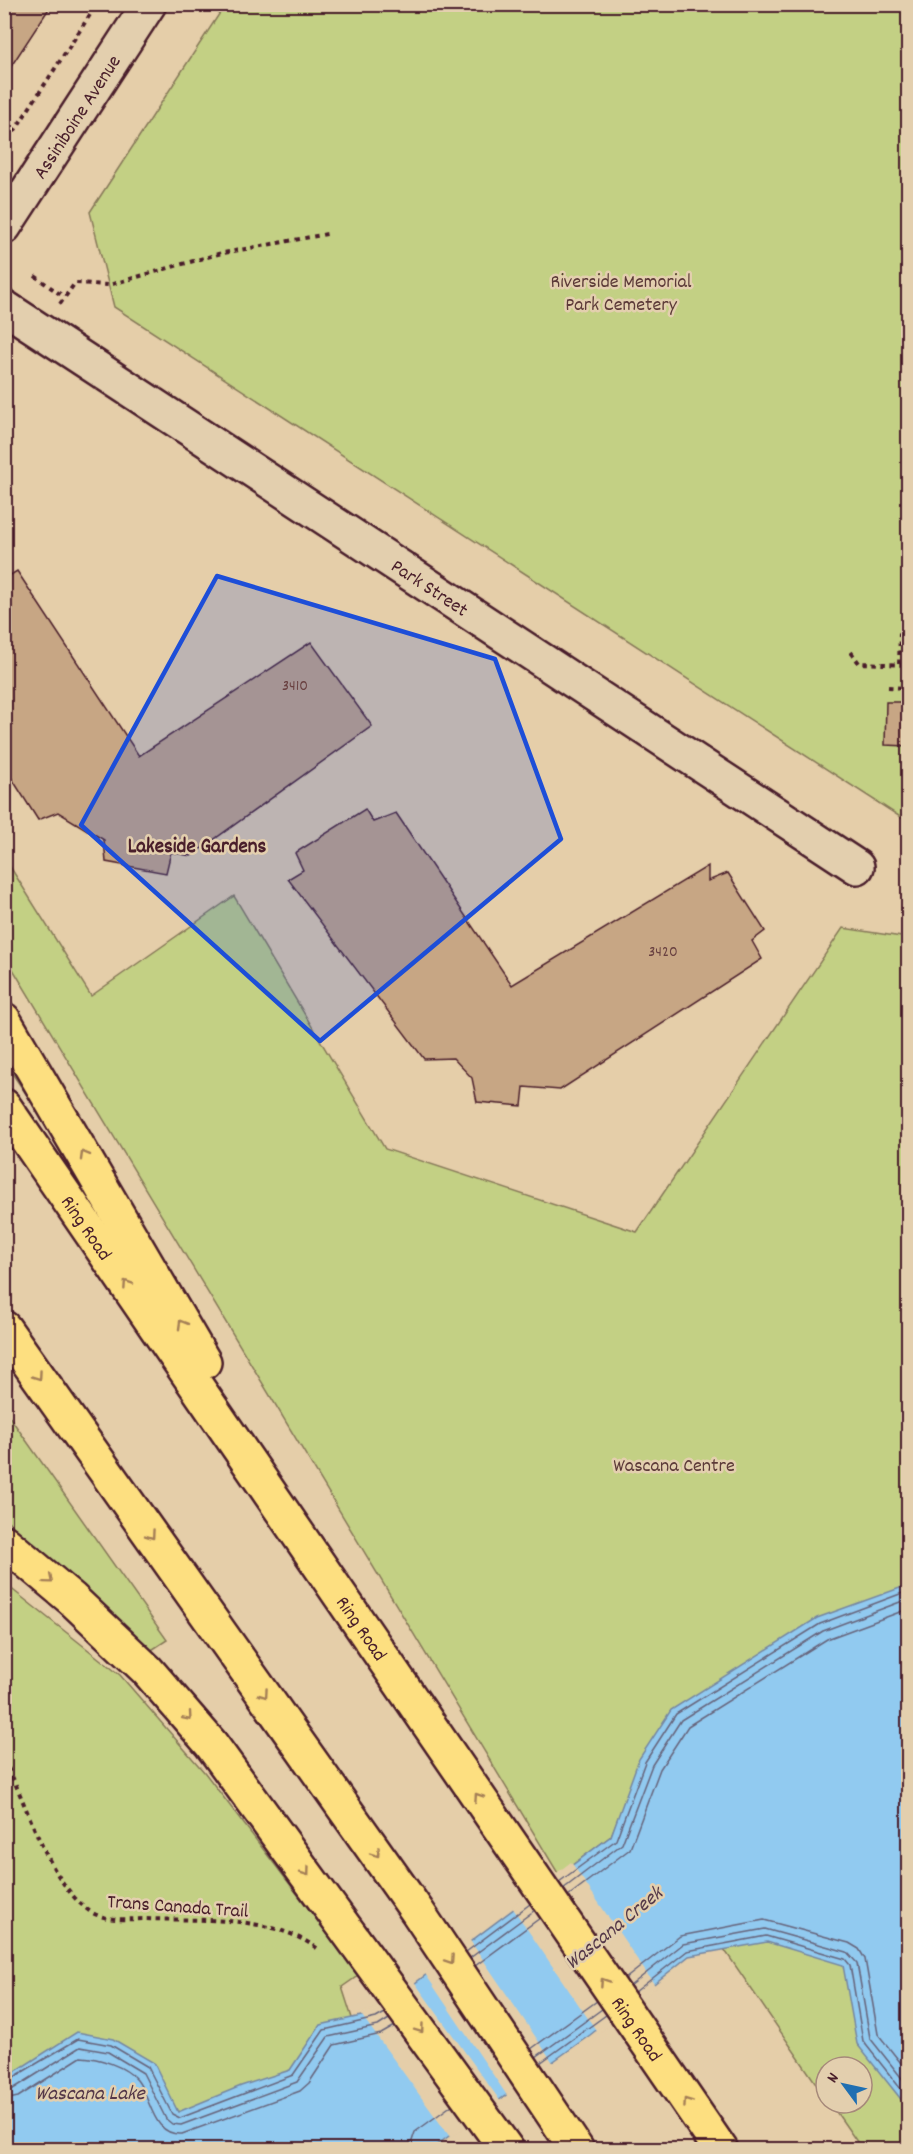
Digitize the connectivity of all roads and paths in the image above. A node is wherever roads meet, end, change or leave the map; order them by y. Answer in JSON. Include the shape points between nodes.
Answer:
{"nodes":[{"id":1,"x":97,"y":4,"type":"edge"},
{"id":2,"x":149,"y":4,"type":"edge"},
{"id":3,"x":4,"y":147,"type":"edge"},
{"id":4,"x":4,"y":227,"type":"edge"},
{"id":5,"x":327,"y":234,"type":"dead end"},
{"id":6,"x":35,"y":276,"type":"dead end"},
{"id":7,"x":75,"y":283,"type":"dead end"},
{"id":8,"x":65,"y":297,"type":"dead end"},
{"id":9,"x":4,"y":307,"type":"edge"},
{"id":10,"x":909,"y":632,"type":"edge"},
{"id":11,"x":851,"y":652,"type":"dead end"},
{"id":12,"x":899,"y":664,"type":"junction"},
{"id":13,"x":909,"y":665,"type":"edge"},
{"id":14,"x":888,"y":687,"type":"dead end"},
{"id":15,"x":909,"y":688,"type":"edge"},
{"id":16,"x":857,"y":867,"type":"dead end"},
{"id":17,"x":4,"y":1020,"type":"edge"},
{"id":18,"x":4,"y":1107,"type":"edge"},
{"id":19,"x":4,"y":1328,"type":"edge"},
{"id":20,"x":4,"y":1542,"type":"edge"},
{"id":21,"x":338,"y":1592,"type":"junction"},
{"id":22,"x":4,"y":1760,"type":"edge"},
{"id":23,"x":324,"y":1953,"type":"dead end"},
{"id":24,"x":501,"y":2140,"type":"edge"},
{"id":25,"x":578,"y":2150,"type":"edge"},
{"id":26,"x":721,"y":2150,"type":"edge"}],
"edges":[{"from":1,"to":3,"type":"path"},
{"from":2,"to":4,"type":"street","name":"Assiniboine Avenue"},
{"from":5,"to":7,"type":"path","via":[[218,254],[109,285]]},
{"from":6,"to":8,"type":"path"},
{"from":9,"to":16,"type":"street","name":"Park Street"},
{"from":10,"to":12,"type":"path","via":[[900,632]]},
{"from":11,"to":12,"type":"path","via":[[859,663]]},
{"from":12,"to":13,"type":"path"},
{"from":14,"to":15,"type":"path"},
{"from":21,"to":17,"type":"highway","one_way":true},
{"from":21,"to":18,"type":"highway","name":"Ring Road","one_way":true},
{"from":19,"to":25,"type":"highway","one_way":true,"via":[[417,1911]]},
{"from":20,"to":24,"type":"highway","one_way":true,"via":[[147,1670],[211,1744]]},
{"from":26,"to":21,"type":"highway","name":"Ring Road","one_way":true},
{"from":22,"to":23,"type":"path","name":"Trans Canada Trail","via":[[61,1878],[89,1910],[115,1919],[256,1924],[297,1938]]}]}
